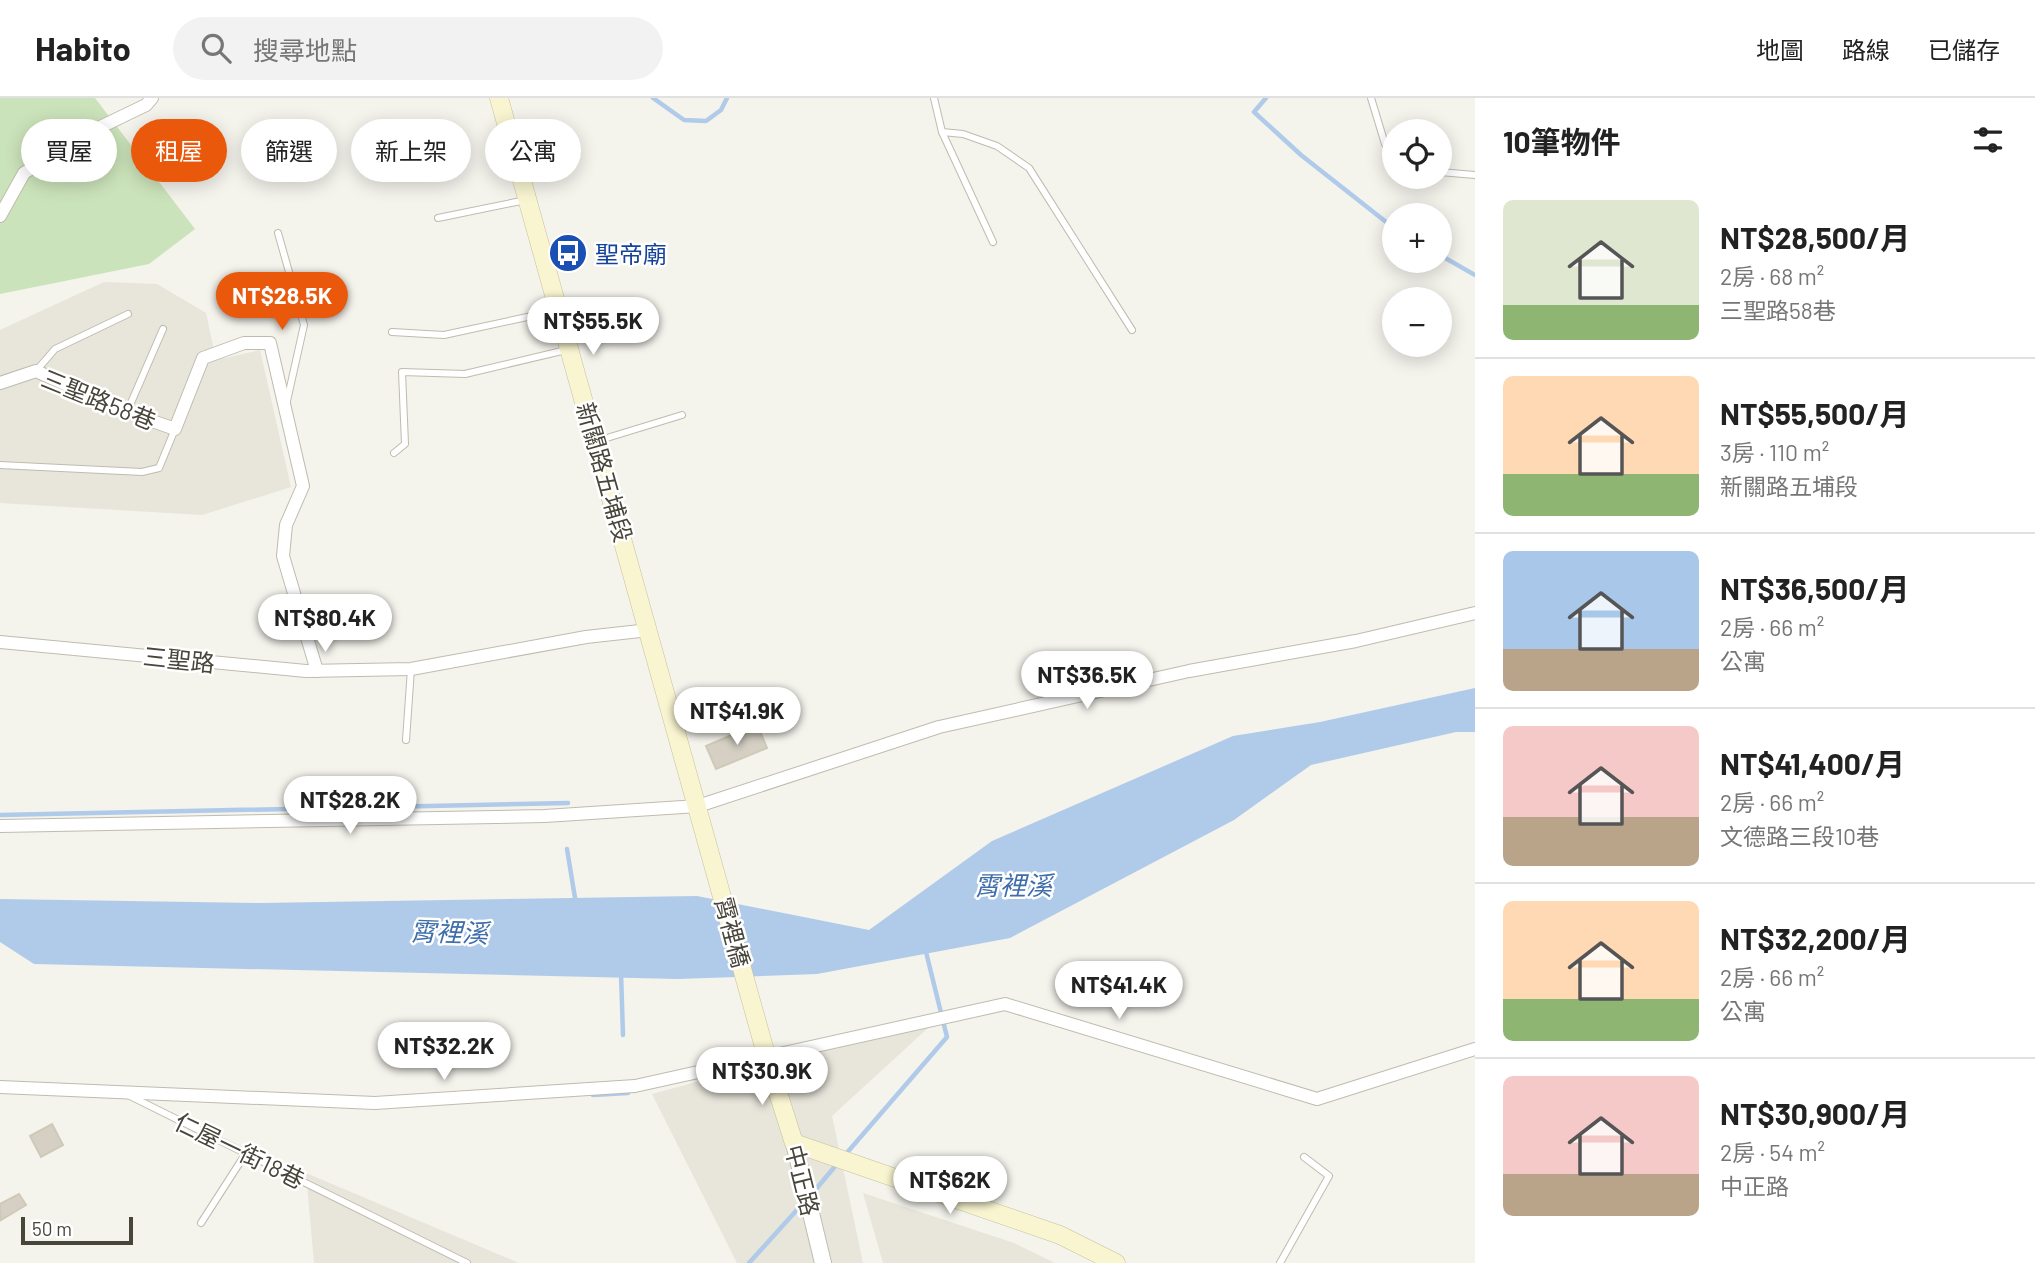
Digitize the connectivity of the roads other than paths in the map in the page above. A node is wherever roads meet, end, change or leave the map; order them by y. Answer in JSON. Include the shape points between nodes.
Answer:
{"nodes":[{"id":1,"x":152,"y":98,"type":"edge"},
{"id":2,"x":499,"y":98,"type":"edge"},
{"id":3,"x":934,"y":98,"type":"edge"},
{"id":4,"x":1371,"y":98,"type":"edge"},
{"id":5,"x":942,"y":132,"type":"junction"},
{"id":6,"x":1382,"y":134,"type":"edge"},
{"id":7,"x":1452,"y":173,"type":"edge"},
{"id":8,"x":1475,"y":175,"type":"edge"},
{"id":9,"x":528,"y":199,"type":"junction"},
{"id":10,"x":0,"y":216,"type":"edge"},
{"id":11,"x":438,"y":218,"type":"dead end"},
{"id":12,"x":278,"y":233,"type":"dead end"},
{"id":13,"x":993,"y":242,"type":"dead end"},
{"id":14,"x":560,"y":310,"type":"junction"},
{"id":15,"x":128,"y":314,"type":"dead end"},
{"id":16,"x":163,"y":329,"type":"dead end"},
{"id":17,"x":1132,"y":330,"type":"dead end"},
{"id":18,"x":392,"y":332,"type":"dead end"},
{"id":19,"x":571,"y":349,"type":"junction"},
{"id":20,"x":36,"y":371,"type":"junction"},
{"id":21,"x":0,"y":383,"type":"edge"},
{"id":22,"x":286,"y":407,"type":"junction"},
{"id":23,"x":127,"y":412,"type":"junction"},
{"id":24,"x":682,"y":415,"type":"dead end"},
{"id":25,"x":175,"y":429,"type":"junction"},
{"id":26,"x":597,"y":441,"type":"junction"},
{"id":27,"x":394,"y":453,"type":"dead end"},
{"id":28,"x":0,"y":465,"type":"edge"},
{"id":29,"x":1475,"y":613,"type":"edge"},
{"id":30,"x":649,"y":630,"type":"junction"},
{"id":31,"x":0,"y":642,"type":"edge"},
{"id":32,"x":411,"y":669,"type":"junction"},
{"id":33,"x":317,"y":671,"type":"junction"},
{"id":34,"x":406,"y":740,"type":"dead end"},
{"id":35,"x":698,"y":806,"type":"junction"},
{"id":36,"x":0,"y":826,"type":"edge"},
{"id":37,"x":1475,"y":1049,"type":"edge"},
{"id":38,"x":767,"y":1058,"type":"junction"},
{"id":39,"x":0,"y":1087,"type":"edge"},
{"id":40,"x":120,"y":1091,"type":"junction"},
{"id":41,"x":794,"y":1143,"type":"junction"},
{"id":42,"x":246,"y":1153,"type":"junction"},
{"id":43,"x":1304,"y":1157,"type":"dead end"},
{"id":44,"x":201,"y":1223,"type":"dead end"},
{"id":45,"x":467,"y":1263,"type":"edge"},
{"id":46,"x":823,"y":1263,"type":"edge"},
{"id":47,"x":1116,"y":1263,"type":"edge"},
{"id":48,"x":1280,"y":1263,"type":"edge"}],
"edges":[{"from":1,"to":10,"type":"street","via":[[23,173]]},
{"from":2,"to":9,"type":"main road","name":"新關路五埔段"},
{"from":3,"to":5,"type":"lane"},
{"from":4,"to":6,"type":"lane"},
{"from":5,"to":13,"type":"lane"},
{"from":5,"to":17,"type":"lane","via":[[997,145],[1029,168]]},
{"from":7,"to":8,"type":"lane"},
{"from":9,"to":11,"type":"lane"},
{"from":9,"to":14,"type":"main road","name":"新關路五埔段"},
{"from":12,"to":22,"type":"lane","via":[[304,325]]},
{"from":14,"to":18,"type":"lane","via":[[444,335]]},
{"from":14,"to":19,"type":"main road","name":"新關路五埔段"},
{"from":15,"to":20,"type":"lane","via":[[55,349]]},
{"from":16,"to":23,"type":"lane"},
{"from":19,"to":26,"type":"main road","name":"新關路五埔段"},
{"from":19,"to":27,"type":"lane","via":[[465,374],[402,372],[405,444]]},
{"from":20,"to":21,"type":"street","name":"三聖路58巷"},
{"from":20,"to":23,"type":"street","name":"三聖路58巷"},
{"from":22,"to":25,"type":"street","name":"三聖路58巷","via":[[270,343],[244,343],[203,358]]},
{"from":22,"to":33,"type":"street","name":"三聖路58巷","via":[[303,486],[286,525],[284,556]]},
{"from":23,"to":25,"type":"street","name":"三聖路58巷"},
{"from":24,"to":26,"type":"lane"},
{"from":25,"to":28,"type":"lane","via":[[159,468],[142,472]]},
{"from":26,"to":30,"type":"main road","name":"新關路五埔段"},
{"from":29,"to":35,"type":"street","via":[[939,727]]},
{"from":30,"to":32,"type":"street","name":"三聖路"},
{"from":30,"to":35,"type":"main road","name":"新關路五埔段"},
{"from":31,"to":33,"type":"street","name":"三聖路"},
{"from":32,"to":33,"type":"street","name":"三聖路"},
{"from":32,"to":34,"type":"lane"},
{"from":35,"to":36,"type":"street","via":[[545,816]]},
{"from":35,"to":38,"type":"main road","name":"霄裡橋"},
{"from":37,"to":38,"type":"street","via":[[1317,1099],[1005,1004]]},
{"from":38,"to":40,"type":"street","via":[[635,1086],[375,1103]]},
{"from":38,"to":41,"type":"main road","name":"中正路"},
{"from":39,"to":40,"type":"street","name":"仁屋一街18巷"},
{"from":40,"to":42,"type":"lane","name":"仁屋一街18巷"},
{"from":41,"to":46,"type":"street","name":"中正路"},
{"from":41,"to":47,"type":"main road","via":[[1060,1235]]},
{"from":42,"to":44,"type":"lane"},
{"from":42,"to":45,"type":"lane","name":"仁屋一街18巷"},
{"from":43,"to":48,"type":"lane","via":[[1329,1176]]}]}
